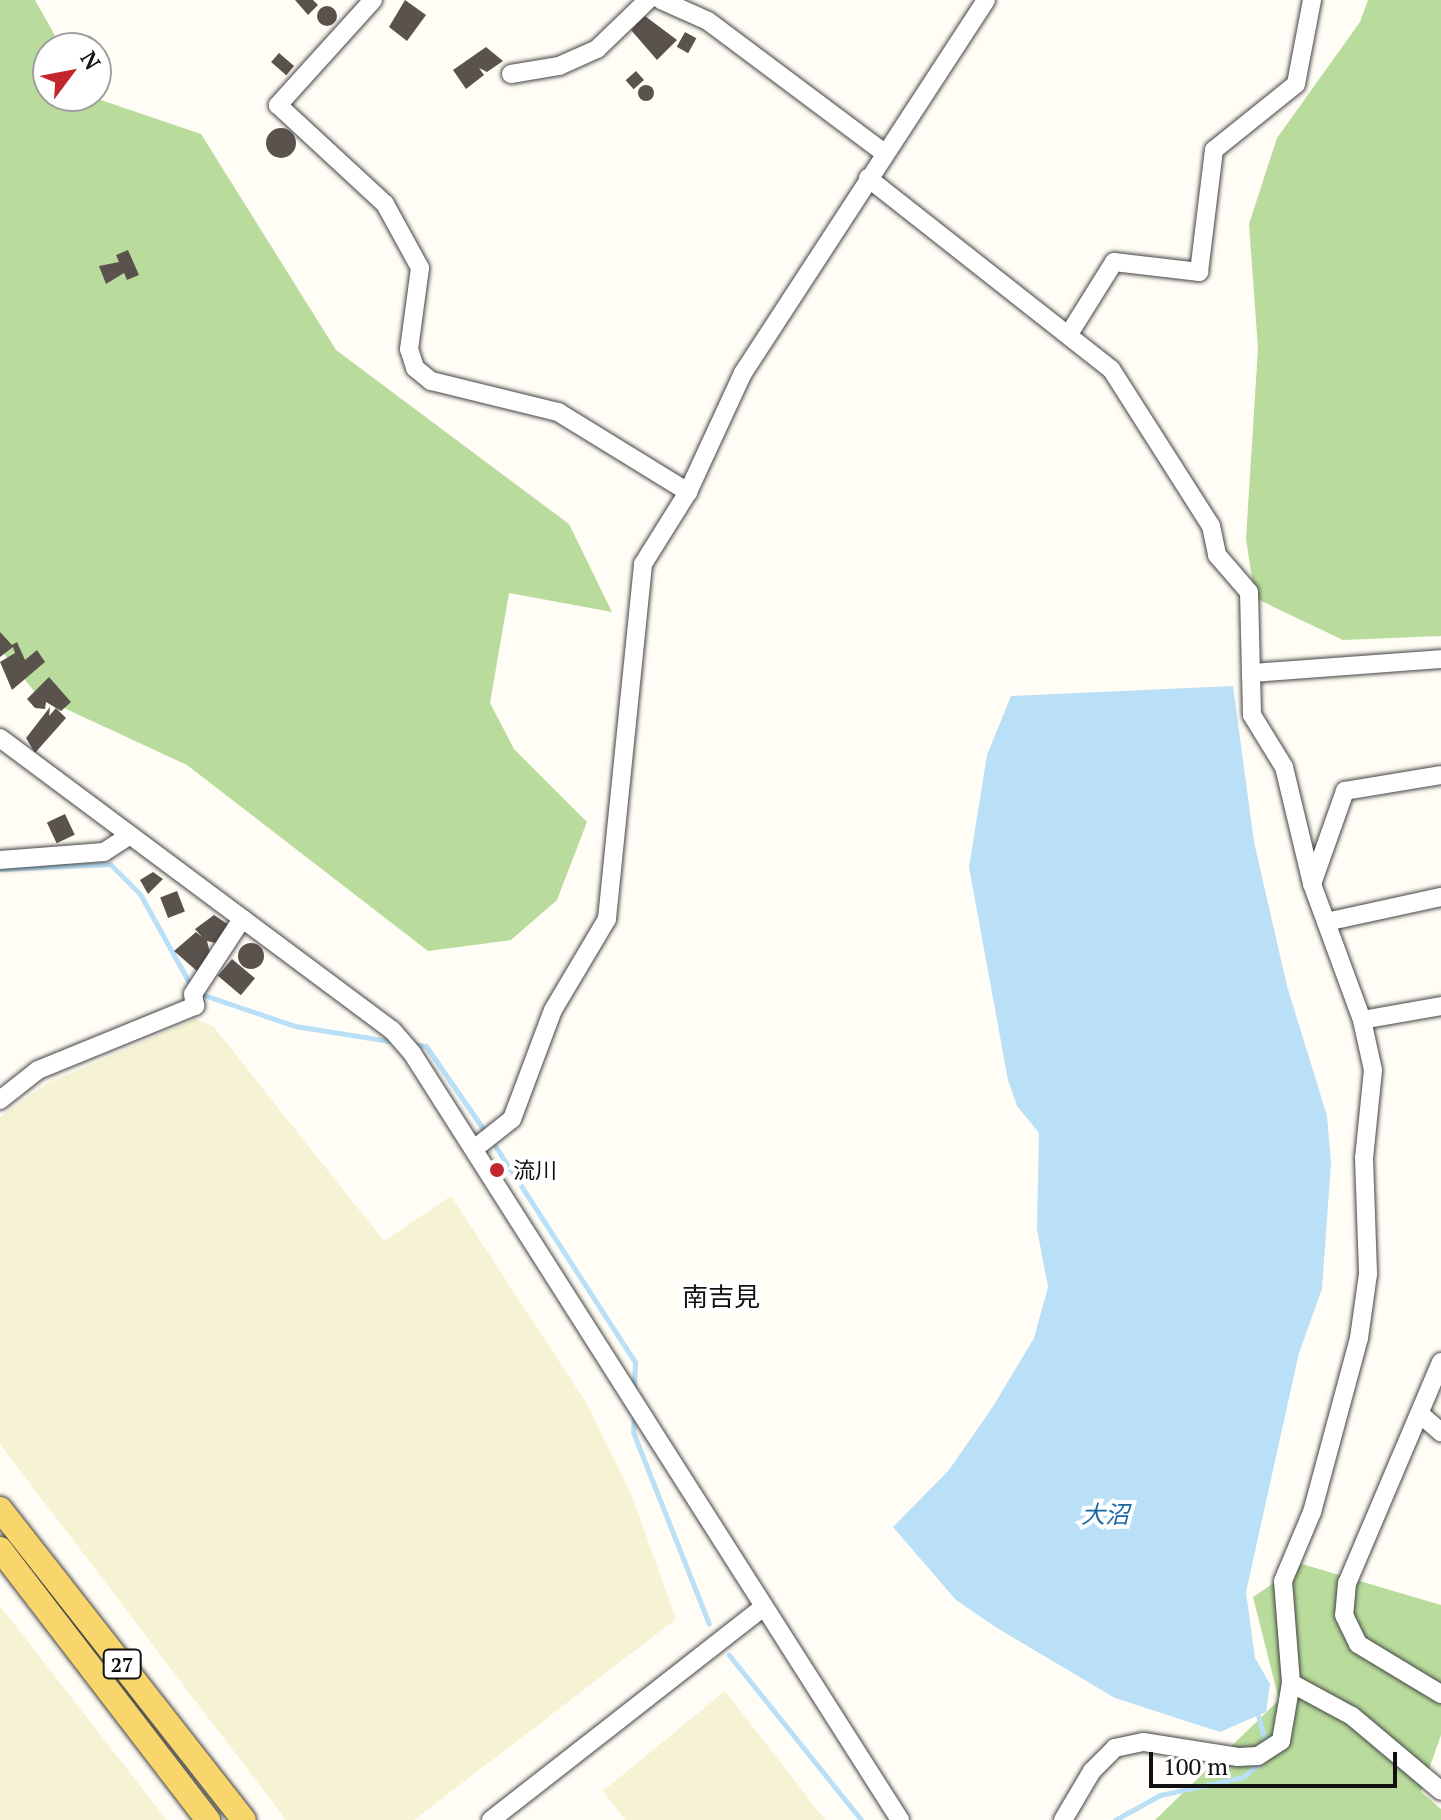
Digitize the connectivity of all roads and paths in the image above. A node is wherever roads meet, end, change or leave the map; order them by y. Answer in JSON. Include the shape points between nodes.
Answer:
{"nodes":[{"id":1,"x":373,"y":0,"type":"edge"},
{"id":2,"x":648,"y":0,"type":"edge"},
{"id":3,"x":661,"y":0,"type":"edge"},
{"id":4,"x":986,"y":0,"type":"edge"},
{"id":5,"x":1312,"y":0,"type":"edge"},
{"id":6,"x":511,"y":74,"type":"dead end"},
{"id":7,"x":883,"y":152,"type":"junction"},
{"id":8,"x":868,"y":178,"type":"junction"},
{"id":9,"x":1069,"y":334,"type":"junction"},
{"id":10,"x":688,"y":492,"type":"junction"},
{"id":11,"x":1441,"y":659,"type":"edge"},
{"id":12,"x":1251,"y":673,"type":"junction"},
{"id":13,"x":0,"y":738,"type":"edge"},
{"id":14,"x":1441,"y":775,"type":"edge"},
{"id":15,"x":129,"y":836,"type":"junction"},
{"id":16,"x":0,"y":860,"type":"edge"},
{"id":17,"x":1312,"y":884,"type":"junction"},
{"id":18,"x":1441,"y":897,"type":"edge"},
{"id":19,"x":242,"y":919,"type":"junction"},
{"id":20,"x":1326,"y":922,"type":"junction"},
{"id":21,"x":1441,"y":1006,"type":"edge"},
{"id":22,"x":1362,"y":1020,"type":"junction"},
{"id":23,"x":0,"y":1100,"type":"edge"},
{"id":24,"x":474,"y":1149,"type":"junction"},
{"id":25,"x":1441,"y":1362,"type":"edge"},
{"id":26,"x":1420,"y":1414,"type":"junction"},
{"id":27,"x":1441,"y":1432,"type":"edge"},
{"id":28,"x":0,"y":1509,"type":"edge"},
{"id":29,"x":0,"y":1549,"type":"edge"},
{"id":30,"x":762,"y":1608,"type":"junction"},
{"id":31,"x":1291,"y":1683,"type":"junction"},
{"id":32,"x":1441,"y":1694,"type":"edge"},
{"id":33,"x":1441,"y":1791,"type":"edge"},
{"id":34,"x":208,"y":1820,"type":"edge"},
{"id":35,"x":244,"y":1820,"type":"edge"},
{"id":36,"x":491,"y":1820,"type":"edge"},
{"id":37,"x":900,"y":1820,"type":"edge"},
{"id":38,"x":1063,"y":1820,"type":"edge"}],
"edges":[{"from":1,"to":10,"type":"street","via":[[278,105],[385,204],[420,268],[409,349],[415,368],[431,381],[558,412]]},
{"from":2,"to":6,"type":"street","via":[[597,49],[559,66]]},
{"from":3,"to":7,"type":"street","via":[[708,21]]},
{"from":4,"to":7,"type":"street"},
{"from":5,"to":9,"type":"street","via":[[1296,84],[1214,150],[1199,272],[1114,262]]},
{"from":7,"to":8,"type":"street"},
{"from":8,"to":9,"type":"street","via":[[985,276]]},
{"from":8,"to":10,"type":"street","via":[[743,373]]},
{"from":9,"to":12,"type":"street","via":[[1111,369],[1211,526],[1217,555],[1249,592]]},
{"from":10,"to":24,"type":"street","via":[[643,564],[607,919],[553,1010],[512,1119]]},
{"from":11,"to":12,"type":"street"},
{"from":12,"to":17,"type":"street","via":[[1252,715],[1284,767]]},
{"from":13,"to":15,"type":"street"},
{"from":14,"to":17,"type":"street","via":[[1345,791]]},
{"from":15,"to":16,"type":"street","via":[[104,852]]},
{"from":15,"to":19,"type":"street"},
{"from":17,"to":20,"type":"street"},
{"from":18,"to":20,"type":"street"},
{"from":19,"to":23,"type":"street","via":[[193,994],[195,1006],[38,1070]]},
{"from":19,"to":24,"type":"street","via":[[392,1030]]},
{"from":20,"to":22,"type":"street"},
{"from":21,"to":22,"type":"street"},
{"from":22,"to":31,"type":"street","via":[[1373,1070],[1364,1173],[1368,1274],[1347,1393],[1283,1581]]},
{"from":24,"to":30,"type":"street"},
{"from":25,"to":26,"type":"street"},
{"from":26,"to":27,"type":"street"},
{"from":26,"to":32,"type":"street","via":[[1347,1583],[1344,1615],[1358,1644]]},
{"from":28,"to":35,"type":"main road","number":"27"},
{"from":29,"to":34,"type":"main road","number":"27"},
{"from":30,"to":36,"type":"street"},
{"from":30,"to":37,"type":"street"},
{"from":31,"to":33,"type":"street","via":[[1352,1716]]},
{"from":31,"to":38,"type":"street","via":[[1281,1741],[1258,1756],[1143,1742],[1115,1748],[1092,1771]]}]}
